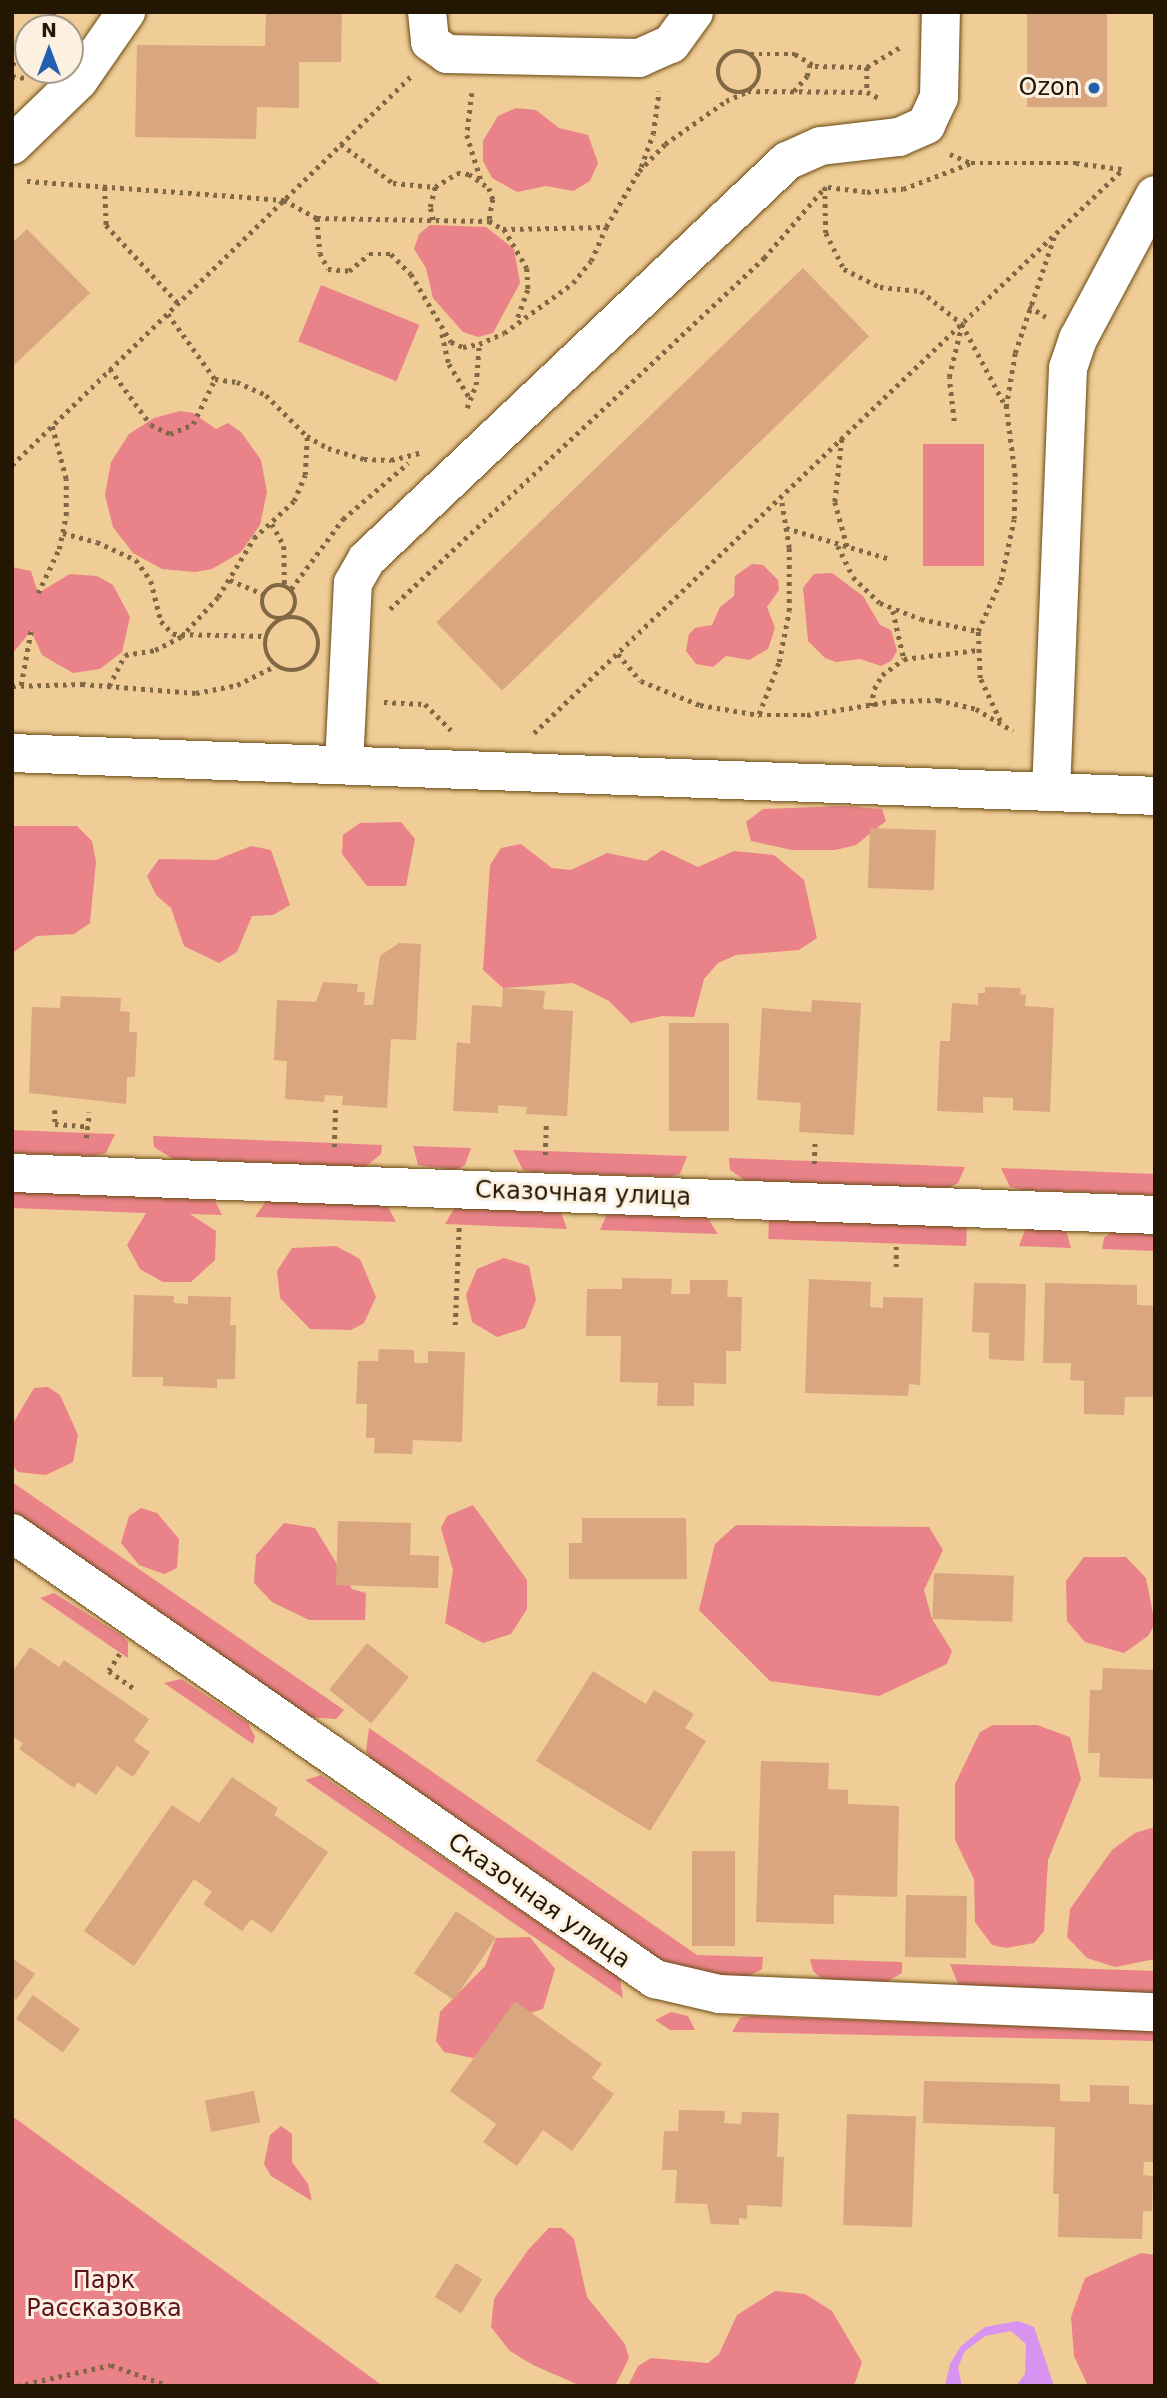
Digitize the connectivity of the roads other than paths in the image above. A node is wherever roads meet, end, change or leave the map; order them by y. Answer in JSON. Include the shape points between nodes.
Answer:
{"nodes":[{"id":1,"x":126,"y":12,"type":"edge"},
{"id":2,"x":427,"y":12,"type":"edge"},
{"id":3,"x":694,"y":12,"type":"edge"},
{"id":4,"x":941,"y":12,"type":"edge"},
{"id":5,"x":12,"y":145,"type":"edge"},
{"id":6,"x":1144,"y":182,"type":"edge"},
{"id":7,"x":12,"y":753,"type":"edge"},
{"id":8,"x":344,"y":765,"type":"junction"},
{"id":9,"x":1051,"y":775,"type":"junction"},
{"id":10,"x":1155,"y":796,"type":"edge"},
{"id":11,"x":12,"y":1173,"type":"edge"},
{"id":12,"x":1155,"y":1215,"type":"edge"},
{"id":13,"x":12,"y":1533,"type":"edge"},
{"id":14,"x":1155,"y":2012,"type":"edge"}],
"edges":[{"from":1,"to":5,"type":"street","via":[[79,79]]},
{"from":2,"to":3,"type":"street","via":[[427,33],[438,49],[461,55],[639,58],[659,51],[681,34]]},
{"from":4,"to":8,"type":"street","via":[[939,97],[935,112],[916,133],[821,146],[787,160],[367,559],[352,583]]},
{"from":6,"to":9,"type":"street","via":[[1069,368]]},
{"from":7,"to":8,"type":"street"},
{"from":8,"to":9,"type":"street","via":[[496,771]]},
{"from":9,"to":10,"type":"street"},
{"from":11,"to":12,"type":"street","name":"Сказочная улица"},
{"from":13,"to":14,"type":"street","name":"Сказочная улица","via":[[655,1979],[719,1994]]}]}
